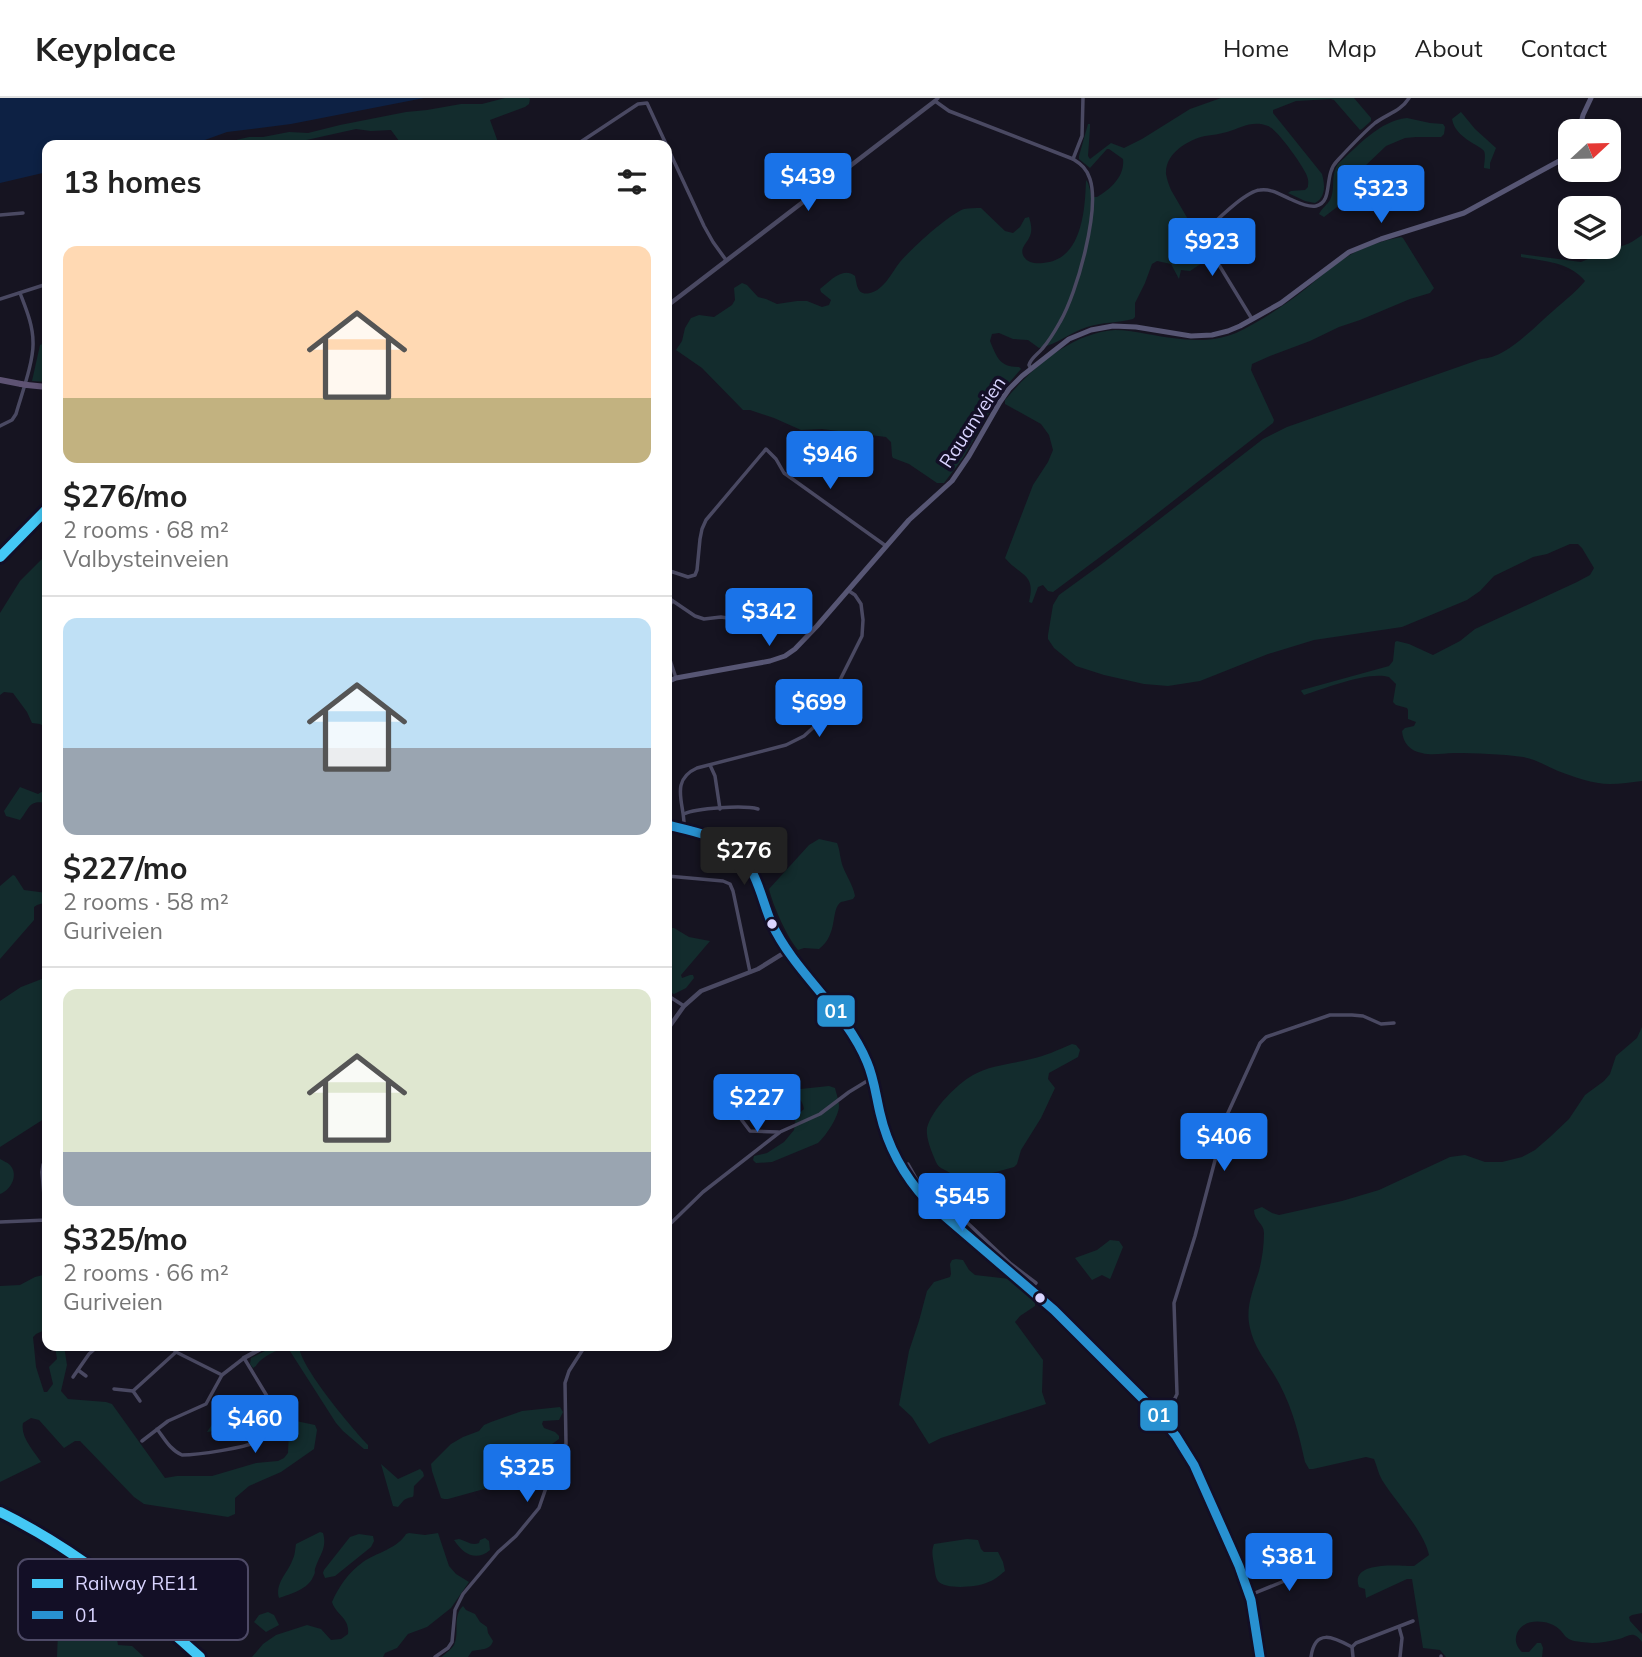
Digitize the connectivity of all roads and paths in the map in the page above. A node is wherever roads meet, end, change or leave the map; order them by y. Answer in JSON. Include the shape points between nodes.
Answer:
{"nodes":[{"id":1,"x":1083,"y":98,"type":"edge"},
{"id":2,"x":1409,"y":98,"type":"edge"},
{"id":3,"x":1591,"y":98,"type":"edge"},
{"id":4,"x":937,"y":99,"type":"edge"},
{"id":5,"x":1582,"y":119,"type":"edge"},
{"id":6,"x":584,"y":140,"type":"edge"},
{"id":7,"x":664,"y":140,"type":"edge"},
{"id":8,"x":672,"y":157,"type":"edge"},
{"id":9,"x":1073,"y":159,"type":"junction"},
{"id":10,"x":1558,"y":162,"type":"edge"},
{"id":11,"x":23,"y":213,"type":"dead end"},
{"id":12,"x":0,"y":215,"type":"edge"},
{"id":13,"x":1194,"y":224,"type":"dead end"},
{"id":14,"x":1201,"y":235,"type":"junction"},
{"id":15,"x":726,"y":260,"type":"junction"},
{"id":16,"x":42,"y":286,"type":"edge"},
{"id":17,"x":20,"y":293,"type":"junction"},
{"id":18,"x":0,"y":299,"type":"edge"},
{"id":19,"x":672,"y":302,"type":"edge"},
{"id":20,"x":1252,"y":319,"type":"junction"},
{"id":21,"x":1031,"y":369,"type":"junction"},
{"id":22,"x":2,"y":379,"type":"edge"},
{"id":23,"x":42,"y":386,"type":"edge"},
{"id":24,"x":0,"y":426,"type":"edge"},
{"id":25,"x":886,"y":546,"type":"junction"},
{"id":26,"x":672,"y":572,"type":"edge"},
{"id":27,"x":848,"y":590,"type":"junction"},
{"id":28,"x":672,"y":602,"type":"edge"},
{"id":29,"x":780,"y":613,"type":"dead end"},
{"id":30,"x":672,"y":666,"type":"edge"},
{"id":31,"x":676,"y":678,"type":"junction"},
{"id":32,"x":672,"y":679,"type":"edge"},
{"id":33,"x":710,"y":765,"type":"junction"},
{"id":34,"x":758,"y":808,"type":"dead end"},
{"id":35,"x":720,"y":809,"type":"junction"},
{"id":36,"x":684,"y":814,"type":"junction"},
{"id":37,"x":672,"y":826,"type":"edge"},
{"id":38,"x":684,"y":829,"type":"junction"},
{"id":39,"x":672,"y":876,"type":"edge"},
{"id":40,"x":787,"y":951,"type":"junction"},
{"id":41,"x":750,"y":972,"type":"junction"},
{"id":42,"x":672,"y":998,"type":"edge"},
{"id":43,"x":684,"y":1006,"type":"junction"},
{"id":44,"x":672,"y":1023,"type":"edge"},
{"id":45,"x":1394,"y":1023,"type":"dead end"},
{"id":46,"x":872,"y":1078,"type":"junction"},
{"id":47,"x":727,"y":1102,"type":"dead end"},
{"id":48,"x":780,"y":1132,"type":"junction"},
{"id":49,"x":42,"y":1220,"type":"edge"},
{"id":50,"x":0,"y":1222,"type":"edge"},
{"id":51,"x":672,"y":1222,"type":"edge"},
{"id":52,"x":92,"y":1351,"type":"edge"},
{"id":53,"x":257,"y":1351,"type":"edge"},
{"id":54,"x":581,"y":1351,"type":"edge"},
{"id":55,"x":176,"y":1352,"type":"joint"},
{"id":56,"x":244,"y":1358,"type":"junction"},
{"id":57,"x":78,"y":1370,"type":"junction"},
{"id":58,"x":222,"y":1375,"type":"junction"},
{"id":59,"x":86,"y":1376,"type":"dead end"},
{"id":60,"x":73,"y":1377,"type":"dead end"},
{"id":61,"x":114,"y":1389,"type":"dead end"},
{"id":62,"x":133,"y":1391,"type":"junction"},
{"id":63,"x":140,"y":1401,"type":"dead end"},
{"id":64,"x":1162,"y":1419,"type":"junction"},
{"id":65,"x":157,"y":1429,"type":"junction"},
{"id":66,"x":142,"y":1441,"type":"dead end"},
{"id":67,"x":1321,"y":1566,"type":"dead end"},
{"id":68,"x":1248,"y":1596,"type":"junction"},
{"id":69,"x":1413,"y":1621,"type":"dead end"},
{"id":70,"x":1399,"y":1627,"type":"junction"},
{"id":71,"x":1352,"y":1647,"type":"junction"},
{"id":72,"x":435,"y":1657,"type":"edge"},
{"id":73,"x":1259,"y":1657,"type":"edge"},
{"id":74,"x":1311,"y":1657,"type":"edge"},
{"id":75,"x":1353,"y":1657,"type":"edge"},
{"id":76,"x":1400,"y":1657,"type":"edge"}],
"edges":[{"from":1,"to":9,"type":"street","via":[[1082,136]]},
{"from":2,"to":14,"type":"street","via":[[1335,162],[1329,171],[1327,197],[1319,205],[1307,206],[1267,190],[1255,190]]},
{"from":3,"to":5,"type":"main road"},
{"from":4,"to":9,"type":"street","via":[[949,111]]},
{"from":4,"to":15,"type":"street"},
{"from":6,"to":7,"type":"street","via":[[638,104],[647,103]]},
{"from":8,"to":15,"type":"street","via":[[704,226]]},
{"from":9,"to":21,"type":"street","via":[[1089,175],[1093,210],[1072,298],[1042,350],[1029,362]]},
{"from":10,"to":20,"type":"main road","name":"Rauanveien","via":[[1464,213],[1349,252]]},
{"from":11,"to":12,"type":"street"},
{"from":13,"to":14,"type":"street"},
{"from":14,"to":20,"type":"street"},
{"from":15,"to":19,"type":"street"},
{"from":16,"to":17,"type":"street"},
{"from":17,"to":18,"type":"street"},
{"from":17,"to":24,"type":"street","via":[[32,327],[32,357],[16,414]]},
{"from":20,"to":21,"type":"main road","name":"Rauanveien","via":[[1224,332],[1198,336],[1126,326],[1097,328],[1069,339]]},
{"from":21,"to":25,"type":"main road","name":"Rauanveien","via":[[1005,394],[952,481]]},
{"from":22,"to":23,"type":"main road"},
{"from":25,"to":26,"type":"street","via":[[784,473],[765,449],[706,520],[695,575],[690,578]]},
{"from":25,"to":27,"type":"main road","name":"Rauanveien"},
{"from":27,"to":31,"type":"main road","name":"Rauanveien","via":[[785,656]]},
{"from":27,"to":33,"type":"street","via":[[861,604],[862,636],[815,726],[786,745]]},
{"from":28,"to":29,"type":"street","via":[[704,619],[754,622]]},
{"from":30,"to":31,"type":"street"},
{"from":31,"to":32,"type":"main road","name":"Rauanveien"},
{"from":33,"to":35,"type":"street"},
{"from":33,"to":36,"type":"street","via":[[692,770],[684,778],[680,799]]},
{"from":34,"to":35,"type":"street"},
{"from":35,"to":36,"type":"street"},
{"from":36,"to":38,"type":"street"},
{"from":37,"to":38,"type":"main road"},
{"from":38,"to":40,"type":"main road","via":[[722,842],[744,859]]},
{"from":39,"to":41,"type":"street","via":[[730,884]]},
{"from":40,"to":41,"type":"street"},
{"from":40,"to":46,"type":"main road","via":[[850,1032]]},
{"from":41,"to":43,"type":"street","via":[[701,991]]},
{"from":42,"to":43,"type":"street"},
{"from":43,"to":44,"type":"street"},
{"from":45,"to":64,"type":"street","via":[[1329,1015],[1260,1043],[1227,1115],[1174,1303],[1177,1394]]},
{"from":46,"to":48,"type":"street","via":[[820,1114]]},
{"from":46,"to":64,"type":"main road","via":[[894,1156],[910,1182],[1031,1289]]},
{"from":47,"to":48,"type":"street","via":[[750,1131]]},
{"from":48,"to":51,"type":"street"},
{"from":49,"to":50,"type":"street"},
{"from":52,"to":57,"type":"street"},
{"from":53,"to":56,"type":"street"},
{"from":54,"to":72,"type":"street","via":[[565,1383],[566,1444],[551,1459],[538,1508],[463,1594],[452,1642]]},
{"from":55,"to":58,"type":"street"},
{"from":55,"to":62,"type":"street"},
{"from":56,"to":58,"type":"street"},
{"from":56,"to":65,"type":"street","via":[[273,1408],[259,1440],[182,1455]]},
{"from":57,"to":59,"type":"street"},
{"from":57,"to":60,"type":"street"},
{"from":58,"to":65,"type":"street","via":[[206,1404]]},
{"from":61,"to":62,"type":"street"},
{"from":62,"to":63,"type":"street"},
{"from":64,"to":68,"type":"main road","via":[[1194,1465]]},
{"from":65,"to":66,"type":"street"},
{"from":67,"to":68,"type":"street"},
{"from":68,"to":73,"type":"main road"},
{"from":69,"to":70,"type":"street"},
{"from":70,"to":71,"type":"street"},
{"from":70,"to":76,"type":"street"},
{"from":71,"to":74,"type":"street","via":[[1336,1638],[1320,1639]]},
{"from":71,"to":75,"type":"street"}]}
